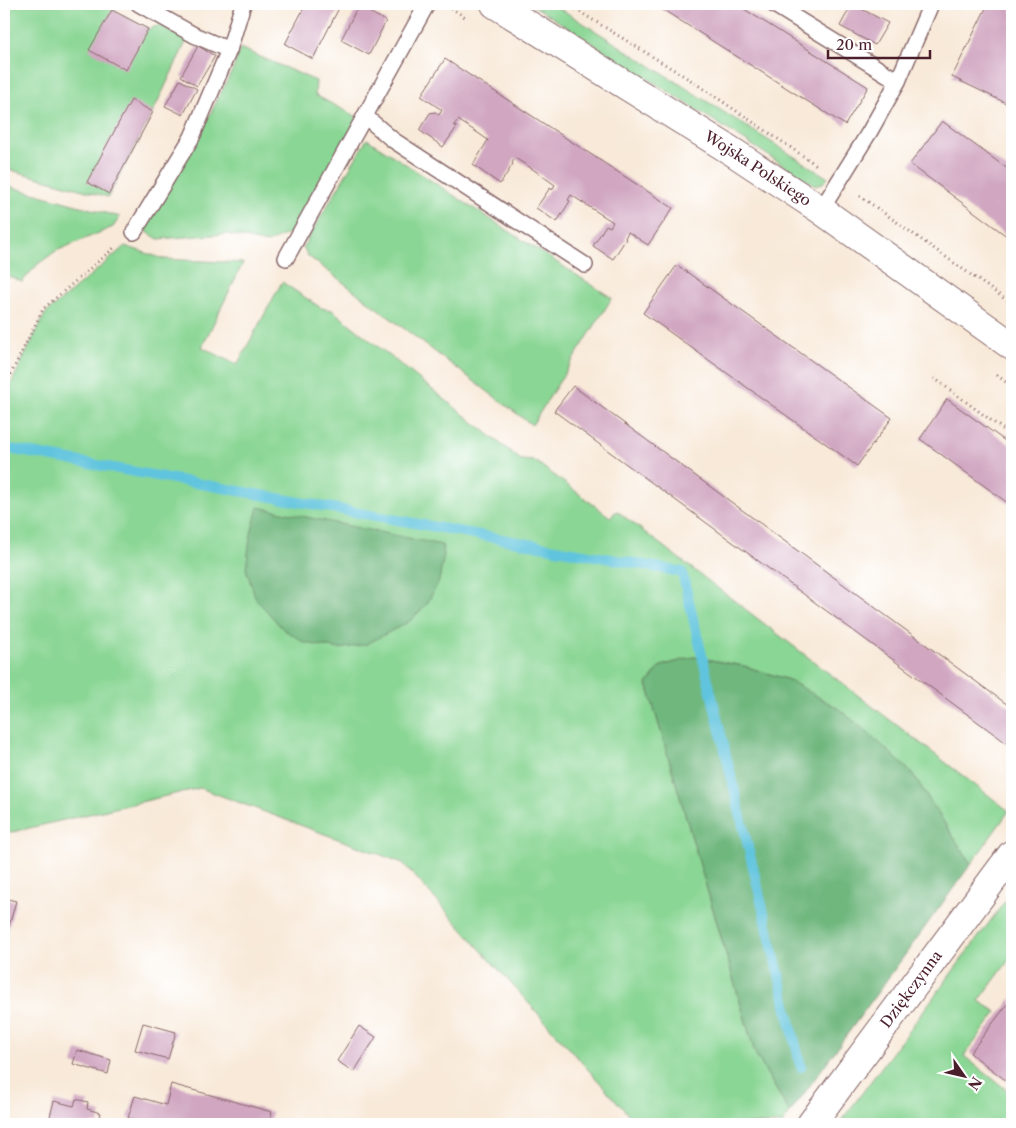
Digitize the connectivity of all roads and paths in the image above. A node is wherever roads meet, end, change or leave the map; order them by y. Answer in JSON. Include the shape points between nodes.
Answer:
{"nodes":[{"id":1,"x":139,"y":4,"type":"edge"},
{"id":2,"x":243,"y":4,"type":"edge"},
{"id":3,"x":427,"y":4,"type":"edge"},
{"id":4,"x":772,"y":4,"type":"edge"},
{"id":5,"x":930,"y":4,"type":"edge"},
{"id":6,"x":503,"y":6,"type":"edge"},
{"id":7,"x":229,"y":50,"type":"junction"},
{"id":8,"x":898,"y":81,"type":"junction"},
{"id":9,"x":366,"y":117,"type":"junction"},
{"id":10,"x":821,"y":210,"type":"junction"},
{"id":11,"x":134,"y":232,"type":"joint"},
{"id":12,"x":286,"y":258,"type":"dead end"},
{"id":13,"x":585,"y":265,"type":"dead end"},
{"id":14,"x":1012,"y":346,"type":"edge"},
{"id":15,"x":934,"y":378,"type":"dead end"},
{"id":16,"x":4,"y":388,"type":"edge"},
{"id":17,"x":1012,"y":436,"type":"edge"},
{"id":18,"x":1012,"y":854,"type":"edge"},
{"id":19,"x":811,"y":1124,"type":"edge"}],
"edges":[{"from":1,"to":7,"type":"lane","via":[[194,35]]},
{"from":2,"to":7,"type":"lane"},
{"from":3,"to":9,"type":"lane"},
{"from":4,"to":8,"type":"lane"},
{"from":5,"to":8,"type":"lane"},
{"from":6,"to":10,"type":"street","name":"Wojska Polskiego"},
{"from":7,"to":11,"type":"lane","via":[[192,137]]},
{"from":8,"to":10,"type":"lane"},
{"from":9,"to":12,"type":"lane"},
{"from":9,"to":13,"type":"lane","via":[[393,140]]},
{"from":10,"to":14,"type":"street","name":"Wojska Polskiego"},
{"from":11,"to":16,"type":"path","via":[[42,309]]},
{"from":15,"to":17,"type":"path"},
{"from":18,"to":19,"type":"street","name":"Dziękczynna"}]}
